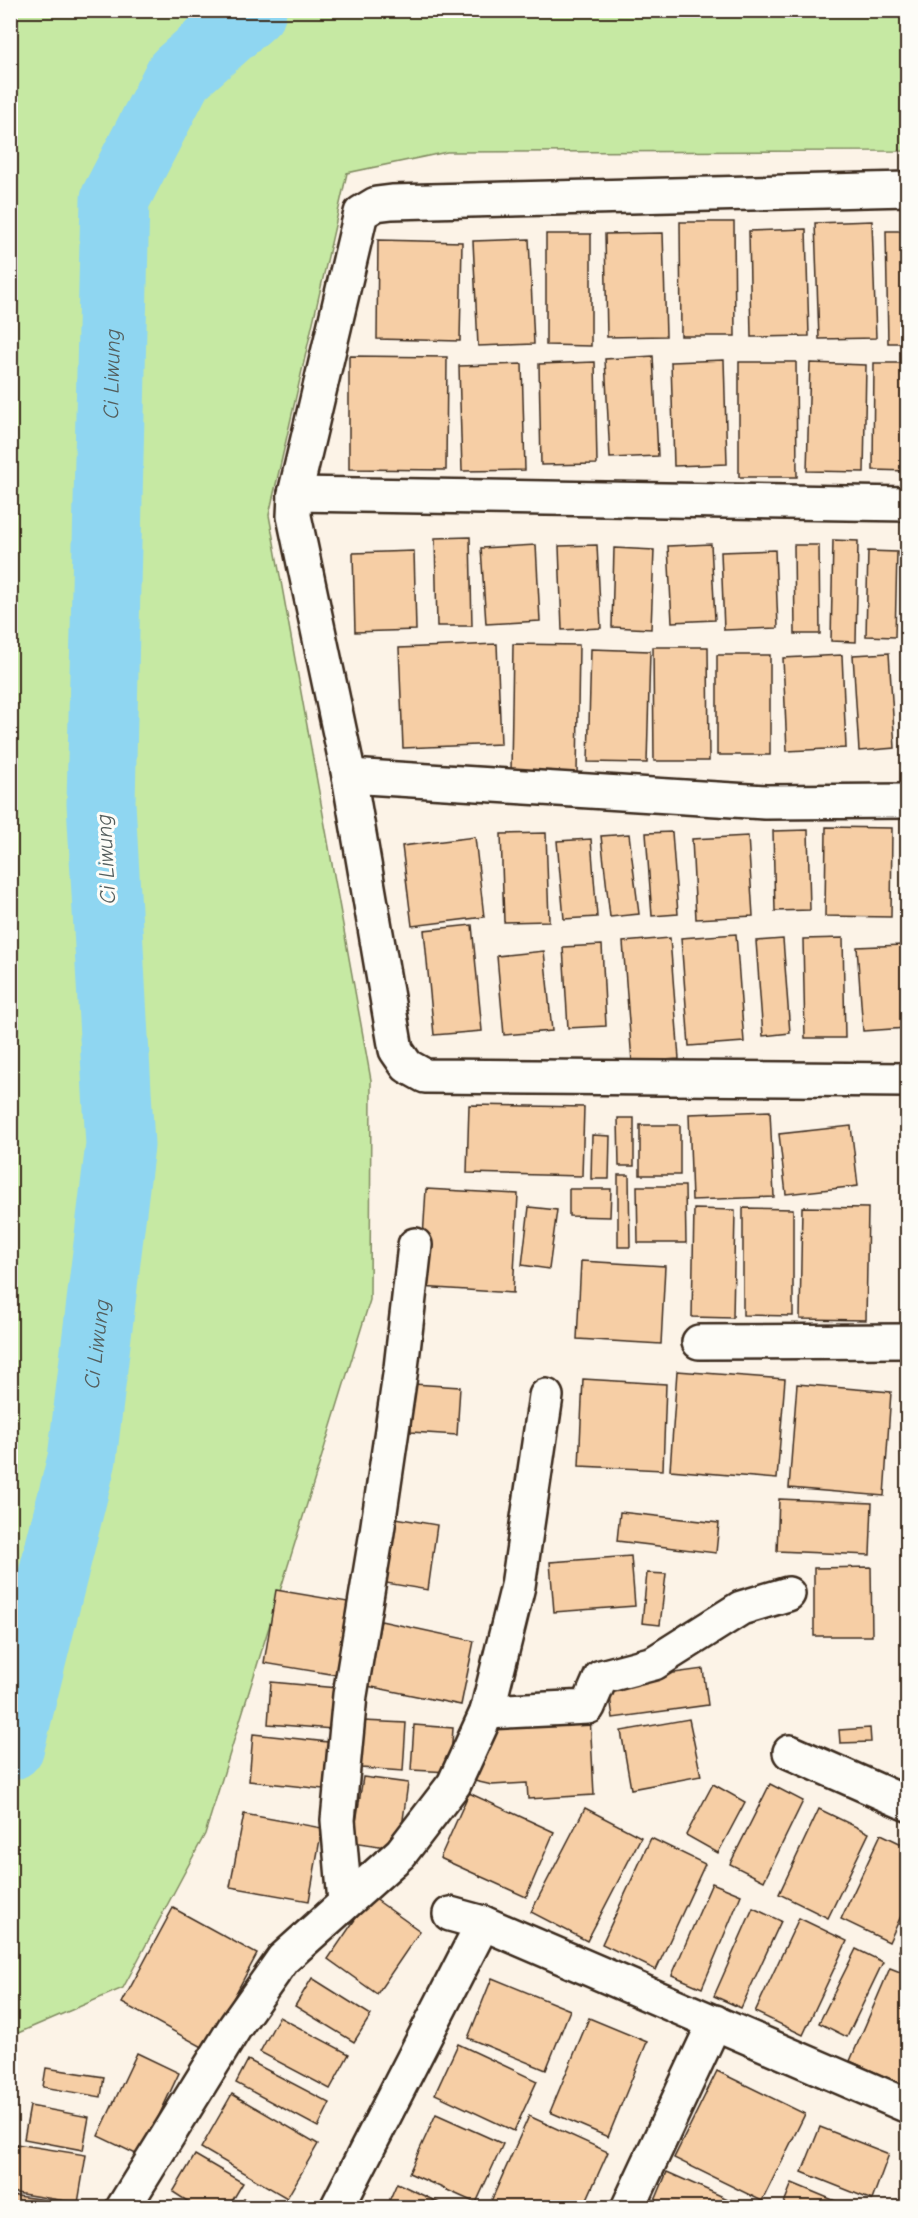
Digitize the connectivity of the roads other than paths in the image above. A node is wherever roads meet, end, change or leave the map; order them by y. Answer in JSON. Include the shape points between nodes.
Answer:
{"nodes":[{"id":1,"x":908,"y":189,"type":"edge"},
{"id":2,"x":295,"y":494,"type":"junction"},
{"id":3,"x":908,"y":504,"type":"edge"},
{"id":4,"x":349,"y":776,"type":"junction"},
{"id":5,"x":908,"y":801,"type":"edge"},
{"id":6,"x":908,"y":1080,"type":"edge"},
{"id":7,"x":415,"y":1245,"type":"dead end"},
{"id":8,"x":908,"y":1341,"type":"edge"},
{"id":9,"x":699,"y":1342,"type":"dead end"},
{"id":10,"x":546,"y":1396,"type":"dead end"},
{"id":11,"x":788,"y":1594,"type":"dead end"},
{"id":12,"x":487,"y":1712,"type":"junction"},
{"id":13,"x":790,"y":1752,"type":"dead end"},
{"id":14,"x":908,"y":1804,"type":"edge"},
{"id":15,"x":345,"y":1902,"type":"junction"},
{"id":16,"x":450,"y":1914,"type":"dead end"},
{"id":17,"x":483,"y":1923,"type":"junction"},
{"id":18,"x":715,"y":2022,"type":"junction"},
{"id":19,"x":908,"y":2106,"type":"edge"},
{"id":20,"x":123,"y":2208,"type":"edge"},
{"id":21,"x":337,"y":2208,"type":"edge"},
{"id":22,"x":628,"y":2208,"type":"edge"}],
"edges":[{"from":1,"to":2,"type":"street","via":[[376,204],[361,213]]},
{"from":2,"to":3,"type":"street"},
{"from":2,"to":4,"type":"street","via":[[297,539]]},
{"from":4,"to":5,"type":"street","via":[[765,802]]},
{"from":4,"to":6,"type":"street","via":[[396,1050],[407,1066],[425,1076]]},
{"from":7,"to":15,"type":"street","via":[[401,1368],[350,1695],[338,1820]]},
{"from":8,"to":9,"type":"street"},
{"from":10,"to":12,"type":"street","via":[[518,1586]]},
{"from":11,"to":12,"type":"street","via":[[741,1608],[654,1663],[601,1677],[588,1707]]},
{"from":12,"to":15,"type":"street","via":[[454,1784],[401,1853]]},
{"from":13,"to":14,"type":"street"},
{"from":15,"to":20,"type":"street","via":[[283,1959],[235,2027]]},
{"from":16,"to":17,"type":"street"},
{"from":17,"to":18,"type":"street"},
{"from":17,"to":21,"type":"street"},
{"from":18,"to":19,"type":"street"},
{"from":18,"to":22,"type":"street"}]}
